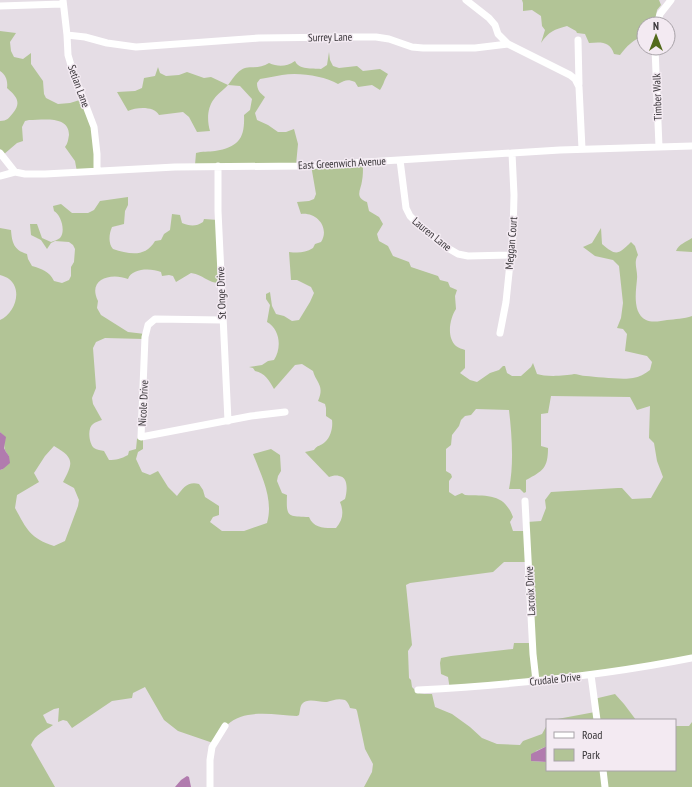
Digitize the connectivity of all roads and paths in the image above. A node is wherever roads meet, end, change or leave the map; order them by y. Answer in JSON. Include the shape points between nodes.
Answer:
{"nodes":[{"id":1,"x":466,"y":0,"type":"edge"},
{"id":2,"x":671,"y":0,"type":"edge"},
{"id":3,"x":62,"y":2,"type":"edge"},
{"id":4,"x":0,"y":6,"type":"edge"},
{"id":5,"x":659,"y":16,"type":"edge"},
{"id":6,"x":67,"y":35,"type":"junction"},
{"id":7,"x":578,"y":40,"type":"dead end"},
{"id":8,"x":508,"y":44,"type":"junction"},
{"id":9,"x":655,"y":56,"type":"edge"},
{"id":10,"x":579,"y":87,"type":"junction"},
{"id":11,"x":692,"y":146,"type":"edge"},
{"id":12,"x":659,"y":147,"type":"junction"},
{"id":13,"x":582,"y":149,"type":"junction"},
{"id":14,"x":0,"y":153,"type":"edge"},
{"id":15,"x":512,"y":153,"type":"junction"},
{"id":16,"x":400,"y":160,"type":"junction"},
{"id":17,"x":218,"y":166,"type":"junction"},
{"id":18,"x":97,"y":171,"type":"junction"},
{"id":19,"x":15,"y":172,"type":"junction"},
{"id":20,"x":0,"y":176,"type":"edge"},
{"id":21,"x":510,"y":255,"type":"junction"},
{"id":22,"x":222,"y":320,"type":"junction"},
{"id":23,"x":500,"y":332,"type":"dead end"},
{"id":24,"x":285,"y":412,"type":"dead end"},
{"id":25,"x":228,"y":421,"type":"junction"},
{"id":26,"x":525,"y":501,"type":"dead end"},
{"id":27,"x":692,"y":658,"type":"edge"},
{"id":28,"x":591,"y":675,"type":"junction"},
{"id":29,"x":536,"y":681,"type":"junction"},
{"id":30,"x":418,"y":690,"type":"dead end"},
{"id":31,"x":597,"y":719,"type":"edge"},
{"id":32,"x":225,"y":726,"type":"dead end"},
{"id":33,"x":603,"y":771,"type":"edge"},
{"id":34,"x":210,"y":787,"type":"edge"},
{"id":35,"x":605,"y":787,"type":"edge"}],
"edges":[{"from":1,"to":8,"type":"street","via":[[492,21],[498,34]]},
{"from":2,"to":5,"type":"street"},
{"from":3,"to":4,"type":"street"},
{"from":3,"to":6,"type":"street","name":"Setian Lane"},
{"from":6,"to":8,"type":"street","name":"Surrey Lane","via":[[136,47],[259,38],[345,37],[376,37],[423,48],[475,48]]},
{"from":6,"to":18,"type":"street","name":"Setian Lane","via":[[68,55],[94,127]]},
{"from":7,"to":10,"type":"street"},
{"from":8,"to":10,"type":"street","via":[[570,75],[576,79]]},
{"from":9,"to":12,"type":"street","name":"Timber Walk"},
{"from":10,"to":13,"type":"street"},
{"from":11,"to":12,"type":"street","name":"East Greenwich Avenue"},
{"from":12,"to":13,"type":"street","name":"East Greenwich Avenue"},
{"from":13,"to":15,"type":"street","name":"East Greenwich Avenue"},
{"from":14,"to":19,"type":"street"},
{"from":15,"to":16,"type":"street","name":"East Greenwich Avenue"},
{"from":15,"to":21,"type":"street","name":"Meggan Court","via":[[514,215]]},
{"from":16,"to":17,"type":"street","name":"East Greenwich Avenue","via":[[303,166]]},
{"from":16,"to":21,"type":"street","name":"Lauren Lane","via":[[406,208],[418,224],[458,254]]},
{"from":17,"to":18,"type":"street","name":"East Greenwich Avenue"},
{"from":17,"to":22,"type":"street","name":"St Onge Drive"},
{"from":18,"to":19,"type":"street","name":"East Greenwich Avenue","via":[[25,174]]},
{"from":19,"to":20,"type":"street","name":"East Greenwich Avenue"},
{"from":21,"to":23,"type":"street","name":"Meggan Court","via":[[506,302]]},
{"from":22,"to":25,"type":"street","name":"St Onge Drive"},
{"from":22,"to":25,"type":"street","name":"Nicole Drive","via":[[165,318],[155,319],[148,325],[145,337],[141,437]]},
{"from":24,"to":25,"type":"street","name":"Nicole Drive"},
{"from":26,"to":29,"type":"street","name":"Lacroix Drive"},
{"from":27,"to":28,"type":"street","name":"Crudale Drive"},
{"from":28,"to":29,"type":"street","name":"Crudale Drive"},
{"from":28,"to":31,"type":"street"},
{"from":29,"to":30,"type":"street","name":"Crudale Drive"},
{"from":32,"to":34,"type":"street","via":[[212,747]]},
{"from":33,"to":35,"type":"street"}]}
